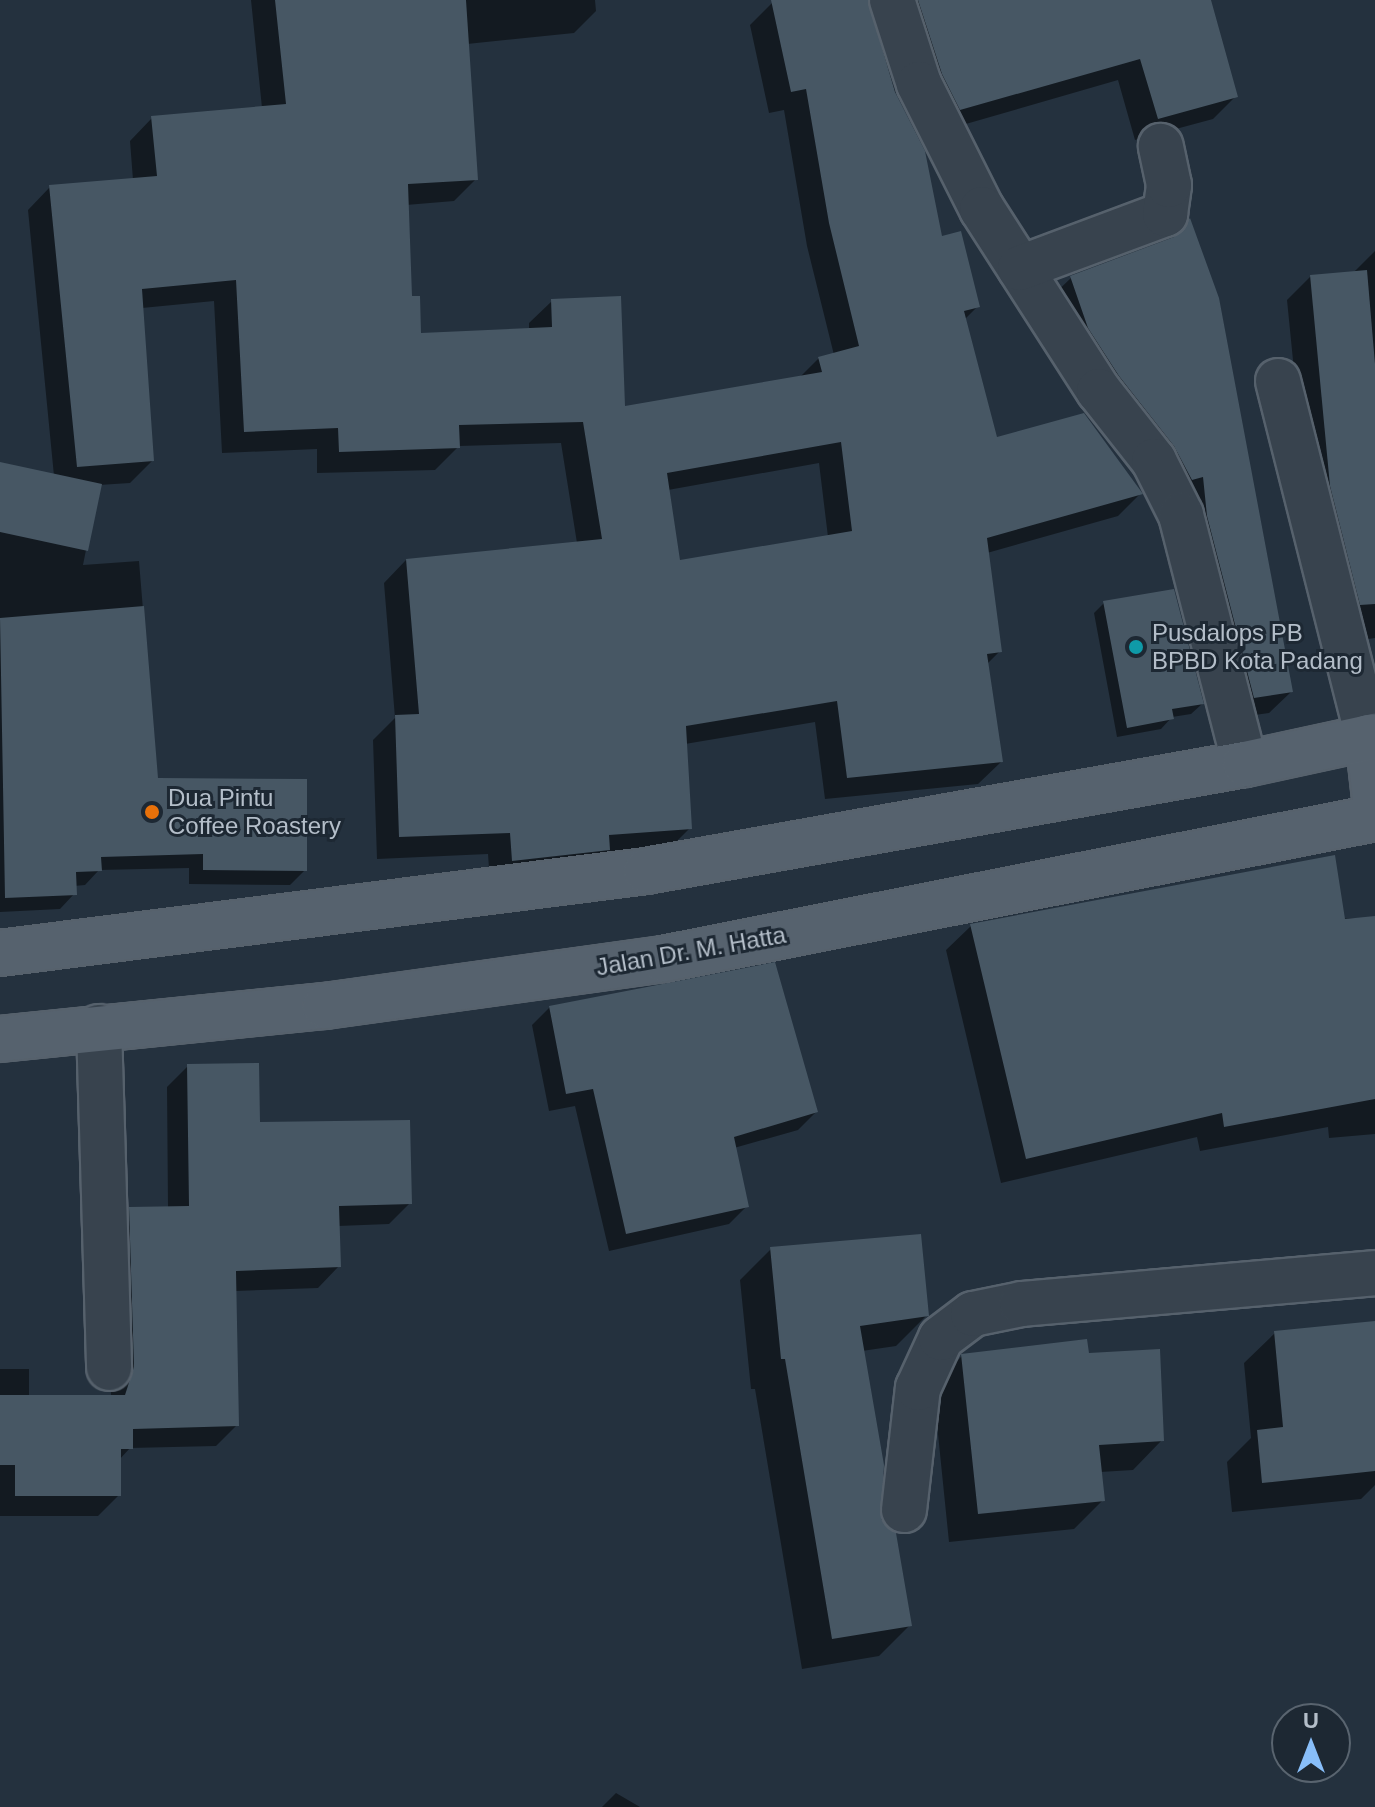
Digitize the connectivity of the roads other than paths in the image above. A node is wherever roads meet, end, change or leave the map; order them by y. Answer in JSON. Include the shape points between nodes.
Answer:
{"nodes":[{"id":1,"x":892,"y":0,"type":"edge"},
{"id":2,"x":1161,"y":146,"type":"dead end"},
{"id":3,"x":1020,"y":268,"type":"junction"},
{"id":4,"x":1278,"y":381,"type":"dead end"},
{"id":5,"x":1371,"y":737,"type":"edge"},
{"id":6,"x":1245,"y":764,"type":"junction"},
{"id":7,"x":1375,"y":798,"type":"edge"},
{"id":8,"x":1375,"y":818,"type":"edge"},
{"id":9,"x":0,"y":953,"type":"edge"},
{"id":10,"x":99,"y":1027,"type":"junction"},
{"id":11,"x":0,"y":1039,"type":"edge"},
{"id":12,"x":1375,"y":1273,"type":"edge"},
{"id":13,"x":109,"y":1368,"type":"dead end"},
{"id":14,"x":904,"y":1510,"type":"dead end"}],
"edges":[{"from":1,"to":3,"type":"street","via":[[919,84],[982,209]]},
{"from":2,"to":3,"type":"street","via":[[1169,185],[1165,214]]},
{"from":3,"to":6,"type":"street","via":[[1099,391],[1154,461],[1181,515]]},
{"from":4,"to":5,"type":"street"},
{"from":5,"to":6,"type":"main road"},
{"from":5,"to":7,"type":"main road"},
{"from":6,"to":9,"type":"main road","via":[[646,871]]},
{"from":8,"to":10,"type":"main road","name":"Jalan Dr. M. Hatta","via":[[663,959],[325,1006]]},
{"from":10,"to":11,"type":"main road","name":"Jalan Dr. M. Hatta"},
{"from":10,"to":13,"type":"street"},
{"from":12,"to":14,"type":"street","via":[[1022,1304],[973,1314],[941,1338],[918,1388]]}]}
